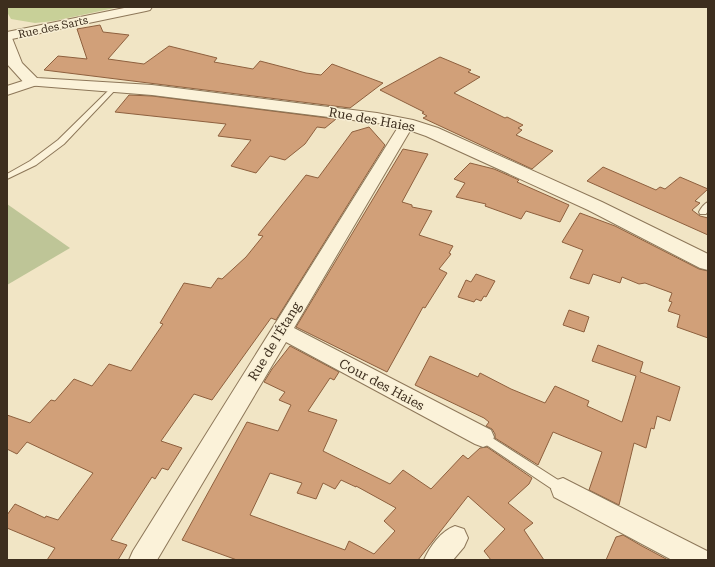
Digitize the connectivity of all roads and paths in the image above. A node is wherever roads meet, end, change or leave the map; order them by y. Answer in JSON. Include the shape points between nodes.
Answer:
{"nodes":[{"id":1,"x":146,"y":7,"type":"edge"},
{"id":2,"x":7,"y":36,"type":"edge"},
{"id":3,"x":7,"y":42,"type":"edge"},
{"id":4,"x":32,"y":82,"type":"junction"},
{"id":5,"x":115,"y":87,"type":"junction"},
{"id":6,"x":7,"y":91,"type":"edge"},
{"id":7,"x":407,"y":124,"type":"junction"},
{"id":8,"x":7,"y":177,"type":"edge"},
{"id":9,"x":708,"y":263,"type":"edge"},
{"id":10,"x":280,"y":330,"type":"junction"},
{"id":11,"x":483,"y":437,"type":"joint"},
{"id":12,"x":564,"y":489,"type":"joint"},
{"id":13,"x":455,"y":538,"type":"dead end"},
{"id":14,"x":142,"y":560,"type":"edge"},
{"id":15,"x":437,"y":560,"type":"edge"},
{"id":16,"x":698,"y":560,"type":"edge"}],
"edges":[{"from":1,"to":2,"type":"street","name":"Rue des Sarts"},
{"from":3,"to":4,"type":"street","via":[[15,64]]},
{"from":4,"to":5,"type":"street","name":"Rue des Haies"},
{"from":4,"to":6,"type":"street"},
{"from":5,"to":7,"type":"street","name":"Rue des Haies","via":[[377,118]]},
{"from":5,"to":8,"type":"lane","via":[[61,142],[33,163]]},
{"from":7,"to":9,"type":"street","name":"Rue des Haies","via":[[432,132],[588,203]]},
{"from":7,"to":10,"type":"street","name":"Rue de l'Étang"},
{"from":10,"to":11,"type":"street","name":"Cour des Haies"},
{"from":10,"to":14,"type":"street","name":"Rue de l'Étang"},
{"from":11,"to":12,"type":"lane"},
{"from":12,"to":16,"type":"street"},
{"from":13,"to":15,"type":"street"}]}
